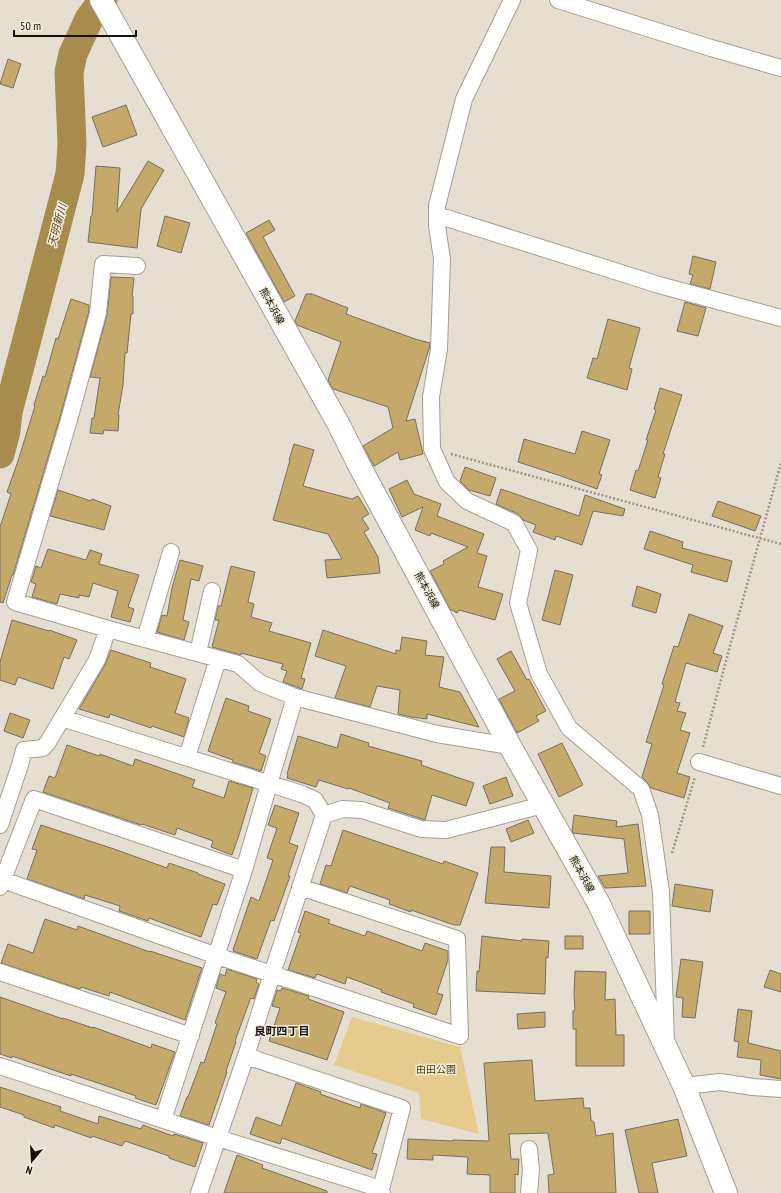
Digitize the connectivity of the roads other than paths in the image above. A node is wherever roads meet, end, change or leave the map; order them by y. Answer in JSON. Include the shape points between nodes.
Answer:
{"nodes":[{"id":1,"x":101,"y":0,"type":"edge"},
{"id":2,"x":512,"y":0,"type":"edge"},
{"id":3,"x":558,"y":0,"type":"edge"},
{"id":4,"x":781,"y":68,"type":"edge"},
{"id":5,"x":437,"y":215,"type":"junction"},
{"id":6,"x":137,"y":266,"type":"dead end"},
{"id":7,"x":781,"y":318,"type":"edge"},
{"id":8,"x":171,"y":552,"type":"dead end"},
{"id":9,"x":212,"y":591,"type":"dead end"},
{"id":10,"x":108,"y":630,"type":"junction"},
{"id":11,"x":145,"y":639,"type":"junction"},
{"id":12,"x":198,"y":653,"type":"junction"},
{"id":13,"x":218,"y":659,"type":"junction"},
{"id":14,"x":295,"y":697,"type":"junction"},
{"id":15,"x":62,"y":718,"type":"junction"},
{"id":16,"x":510,"y":746,"type":"junction"},
{"id":17,"x":187,"y":758,"type":"junction"},
{"id":18,"x":699,"y":762,"type":"road end"},
{"id":19,"x":269,"y":784,"type":"junction"},
{"id":20,"x":781,"y":786,"type":"edge"},
{"id":21,"x":543,"y":805,"type":"junction"},
{"id":22,"x":324,"y":815,"type":"junction"},
{"id":23,"x":0,"y":825,"type":"edge"},
{"id":24,"x":244,"y":870,"type":"junction"},
{"id":25,"x":1,"y":883,"type":"edge"},
{"id":26,"x":300,"y":887,"type":"junction"},
{"id":27,"x":216,"y":956,"type":"junction"},
{"id":28,"x":0,"y":972,"type":"edge"},
{"id":29,"x":272,"y":974,"type":"junction"},
{"id":30,"x":190,"y":1036,"type":"junction"},
{"id":31,"x":667,"y":1048,"type":"junction"},
{"id":32,"x":246,"y":1056,"type":"junction"},
{"id":33,"x":0,"y":1066,"type":"edge"},
{"id":34,"x":684,"y":1086,"type":"junction"},
{"id":35,"x":781,"y":1089,"type":"edge"},
{"id":36,"x":163,"y":1120,"type":"junction"},
{"id":37,"x":218,"y":1138,"type":"junction"},
{"id":38,"x":529,"y":1148,"type":"dead end"},
{"id":39,"x":382,"y":1191,"type":"edge"},
{"id":40,"x":199,"y":1193,"type":"edge"},
{"id":41,"x":529,"y":1193,"type":"edge"},
{"id":42,"x":726,"y":1193,"type":"edge"}],
"edges":[{"from":1,"to":16,"type":"main road","name":"熊本浜線","via":[[338,425]]},
{"from":2,"to":5,"type":"street","via":[[464,99],[437,206]]},
{"from":3,"to":4,"type":"street"},
{"from":5,"to":7,"type":"street","via":[[659,284]]},
{"from":5,"to":31,"type":"street","via":[[442,259],[439,349],[430,397],[432,449],[447,482],[467,501],[514,523],[528,550],[518,603],[539,674],[569,728],[641,789],[650,815],[661,892]]},
{"from":6,"to":10,"type":"street","via":[[103,264],[98,314],[15,602]]},
{"from":8,"to":11,"type":"street"},
{"from":9,"to":12,"type":"street"},
{"from":10,"to":11,"type":"street"},
{"from":10,"to":15,"type":"street","via":[[97,660]]},
{"from":11,"to":12,"type":"street"},
{"from":12,"to":13,"type":"street"},
{"from":13,"to":14,"type":"street","via":[[238,664],[260,683]]},
{"from":13,"to":17,"type":"street"},
{"from":14,"to":16,"type":"street","via":[[437,734]]},
{"from":14,"to":19,"type":"street"},
{"from":15,"to":17,"type":"street"},
{"from":15,"to":23,"type":"street","via":[[43,748],[24,750]]},
{"from":16,"to":21,"type":"main road","name":"熊本浜線"},
{"from":17,"to":19,"type":"street"},
{"from":18,"to":20,"type":"street"},
{"from":19,"to":22,"type":"street","via":[[315,800]]},
{"from":19,"to":24,"type":"street"},
{"from":21,"to":22,"type":"street","via":[[446,830],[421,829],[362,810],[343,809]]},
{"from":21,"to":31,"type":"main road","name":"熊本浜線","via":[[599,904]]},
{"from":22,"to":26,"type":"street"},
{"from":24,"to":25,"type":"street","via":[[34,799]]},
{"from":24,"to":27,"type":"street"},
{"from":25,"to":27,"type":"street"},
{"from":26,"to":29,"type":"street"},
{"from":26,"to":29,"type":"street","via":[[457,939],[460,1036]]},
{"from":27,"to":29,"type":"street"},
{"from":27,"to":30,"type":"street"},
{"from":28,"to":30,"type":"street"},
{"from":29,"to":32,"type":"street"},
{"from":30,"to":36,"type":"street"},
{"from":31,"to":34,"type":"main road","name":"熊本浜線"},
{"from":32,"to":37,"type":"street"},
{"from":32,"to":39,"type":"street","via":[[402,1108]]},
{"from":33,"to":36,"type":"street"},
{"from":34,"to":35,"type":"street","via":[[720,1082]]},
{"from":34,"to":42,"type":"main road","name":"熊本浜線"},
{"from":36,"to":37,"type":"street"},
{"from":37,"to":39,"type":"street"},
{"from":37,"to":40,"type":"street"},
{"from":38,"to":41,"type":"street"}]}
